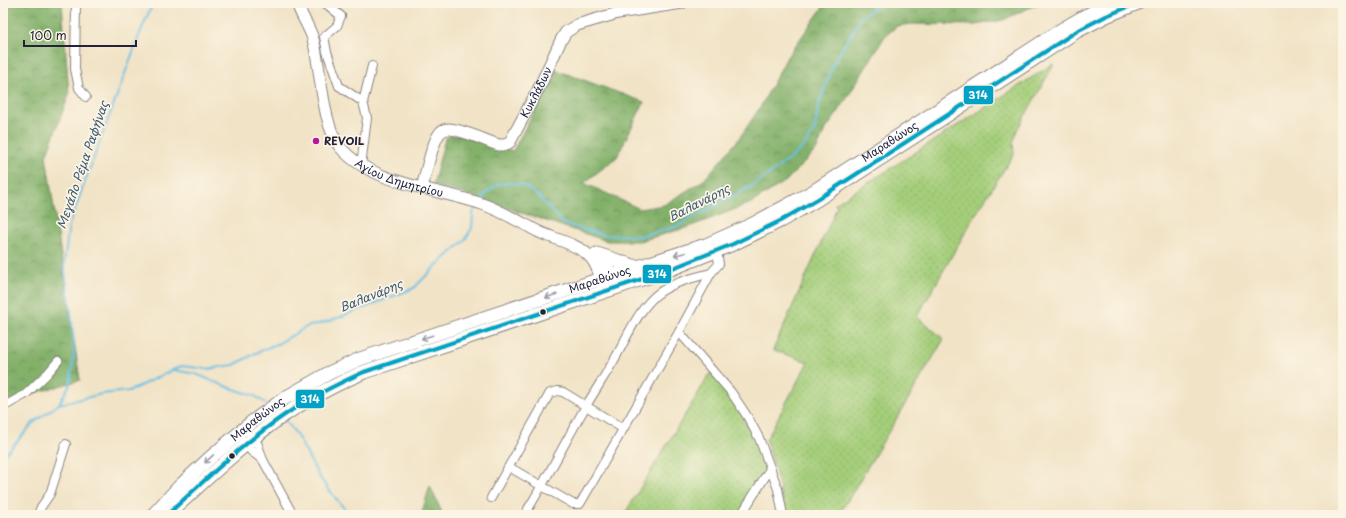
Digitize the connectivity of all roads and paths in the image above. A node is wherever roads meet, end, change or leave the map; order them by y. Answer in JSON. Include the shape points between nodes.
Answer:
{"nodes":[{"id":1,"x":76,"y":3,"type":"edge"},
{"id":2,"x":297,"y":3,"type":"edge"},
{"id":3,"x":325,"y":3,"type":"edge"},
{"id":4,"x":682,"y":3,"type":"edge"},
{"id":5,"x":1112,"y":3,"type":"edge"},
{"id":6,"x":1138,"y":3,"type":"edge"},
{"id":7,"x":372,"y":66,"type":"dead end"},
{"id":8,"x":86,"y":97,"type":"dead end"},
{"id":9,"x":363,"y":102,"type":"junction"},
{"id":10,"x":361,"y":166,"type":"junction"},
{"id":11,"x":422,"y":188,"type":"junction"},
{"id":12,"x":580,"y":249,"type":"junction"},
{"id":13,"x":717,"y":251,"type":"junction"},
{"id":14,"x":598,"y":254,"type":"junction"},
{"id":15,"x":636,"y":267,"type":"junction"},
{"id":16,"x":711,"y":273,"type":"junction"},
{"id":17,"x":606,"y":277,"type":"junction"},
{"id":18,"x":610,"y":290,"type":"junction"},
{"id":19,"x":679,"y":332,"type":"junction"},
{"id":20,"x":58,"y":361,"type":"dead end"},
{"id":21,"x":586,"y":406,"type":"junction"},
{"id":22,"x":3,"y":407,"type":"edge"},
{"id":23,"x":622,"y":428,"type":"junction"},
{"id":24,"x":242,"y":430,"type":"junction"},
{"id":25,"x":249,"y":441,"type":"junction"},
{"id":26,"x":66,"y":444,"type":"dead end"},
{"id":27,"x":509,"y":467,"type":"junction"},
{"id":28,"x":770,"y":469,"type":"junction"},
{"id":29,"x":542,"y":486,"type":"junction"},
{"id":30,"x":491,"y":498,"type":"dead end"},
{"id":31,"x":528,"y":509,"type":"dead end"},
{"id":32,"x":38,"y":515,"type":"edge"},
{"id":33,"x":153,"y":515,"type":"edge"},
{"id":34,"x":167,"y":515,"type":"edge"},
{"id":35,"x":292,"y":515,"type":"edge"},
{"id":36,"x":741,"y":515,"type":"edge"},
{"id":37,"x":784,"y":515,"type":"edge"}],
"edges":[{"from":1,"to":8,"type":"street","via":[[75,69],[79,88]]},
{"from":2,"to":10,"type":"street","name":"Αγίου Δημητρίου","via":[[312,38],[328,119],[334,136],[341,148]]},
{"from":3,"to":9,"type":"street","via":[[341,16],[337,26],[324,37],[339,86]]},
{"from":4,"to":11,"type":"street","name":"Κυκλάδων","via":[[618,13],[570,29],[561,40],[510,142],[499,145],[456,130],[444,130],[436,139]]},
{"from":5,"to":15,"type":"main road","name":"Μαραθώνος","one_way":true,"via":[[1061,30],[820,187],[775,213],[706,245]]},
{"from":6,"to":13,"type":"main road","name":"Μαραθώνος","via":[[1077,31],[818,199],[763,230]]},
{"from":7,"to":9,"type":"street"},
{"from":9,"to":10,"type":"street","via":[[366,118]]},
{"from":10,"to":11,"type":"street","name":"Αγίου Δημητρίου"},
{"from":11,"to":12,"type":"street","name":"Αγίου Δημητρίου","via":[[489,206],[539,232]]},
{"from":12,"to":14,"type":"street","name":"Αγίου Δημητρίου"},
{"from":12,"to":17,"type":"street","name":"Αγίου Δημητρίου","via":[[587,253]]},
{"from":13,"to":16,"type":"street","via":[[719,264]]},
{"from":13,"to":18,"type":"main road","name":"Μαραθώνος"},
{"from":14,"to":15,"type":"main road"},
{"from":14,"to":17,"type":"street","name":"Αγίου Δημητρίου","via":[[606,262]]},
{"from":15,"to":17,"type":"main road","name":"Μαραθώνος"},
{"from":16,"to":19,"type":"street"},
{"from":16,"to":21,"type":"street","via":[[671,286],[647,305]]},
{"from":17,"to":18,"type":"street","name":"Αγίου Δημητρίου"},
{"from":17,"to":24,"type":"main road","name":"Μαραθώνος","one_way":true,"via":[[360,359],[329,373],[281,401]]},
{"from":18,"to":25,"type":"main road","name":"Μαραθώνος","via":[[364,372],[293,409]]},
{"from":19,"to":23,"type":"street"},
{"from":19,"to":28,"type":"street","via":[[739,404],[759,438]]},
{"from":20,"to":22,"type":"street","via":[[26,394]]},
{"from":21,"to":23,"type":"street"},
{"from":21,"to":27,"type":"street","via":[[563,392],[550,393]]},
{"from":21,"to":29,"type":"street"},
{"from":23,"to":29,"type":"street","via":[[580,504],[573,504]]},
{"from":24,"to":25,"type":"street"},
{"from":24,"to":33,"type":"main road","name":"Μαραθώνος","one_way":true,"via":[[200,467]]},
{"from":25,"to":34,"type":"main road","name":"Μαραθώνος"},
{"from":25,"to":35,"type":"street","via":[[258,445],[263,460]]},
{"from":26,"to":32,"type":"street","via":[[50,494]]},
{"from":27,"to":29,"type":"street"},
{"from":27,"to":30,"type":"street"},
{"from":28,"to":36,"type":"street"},
{"from":28,"to":37,"type":"street"},
{"from":29,"to":31,"type":"street"}]}
